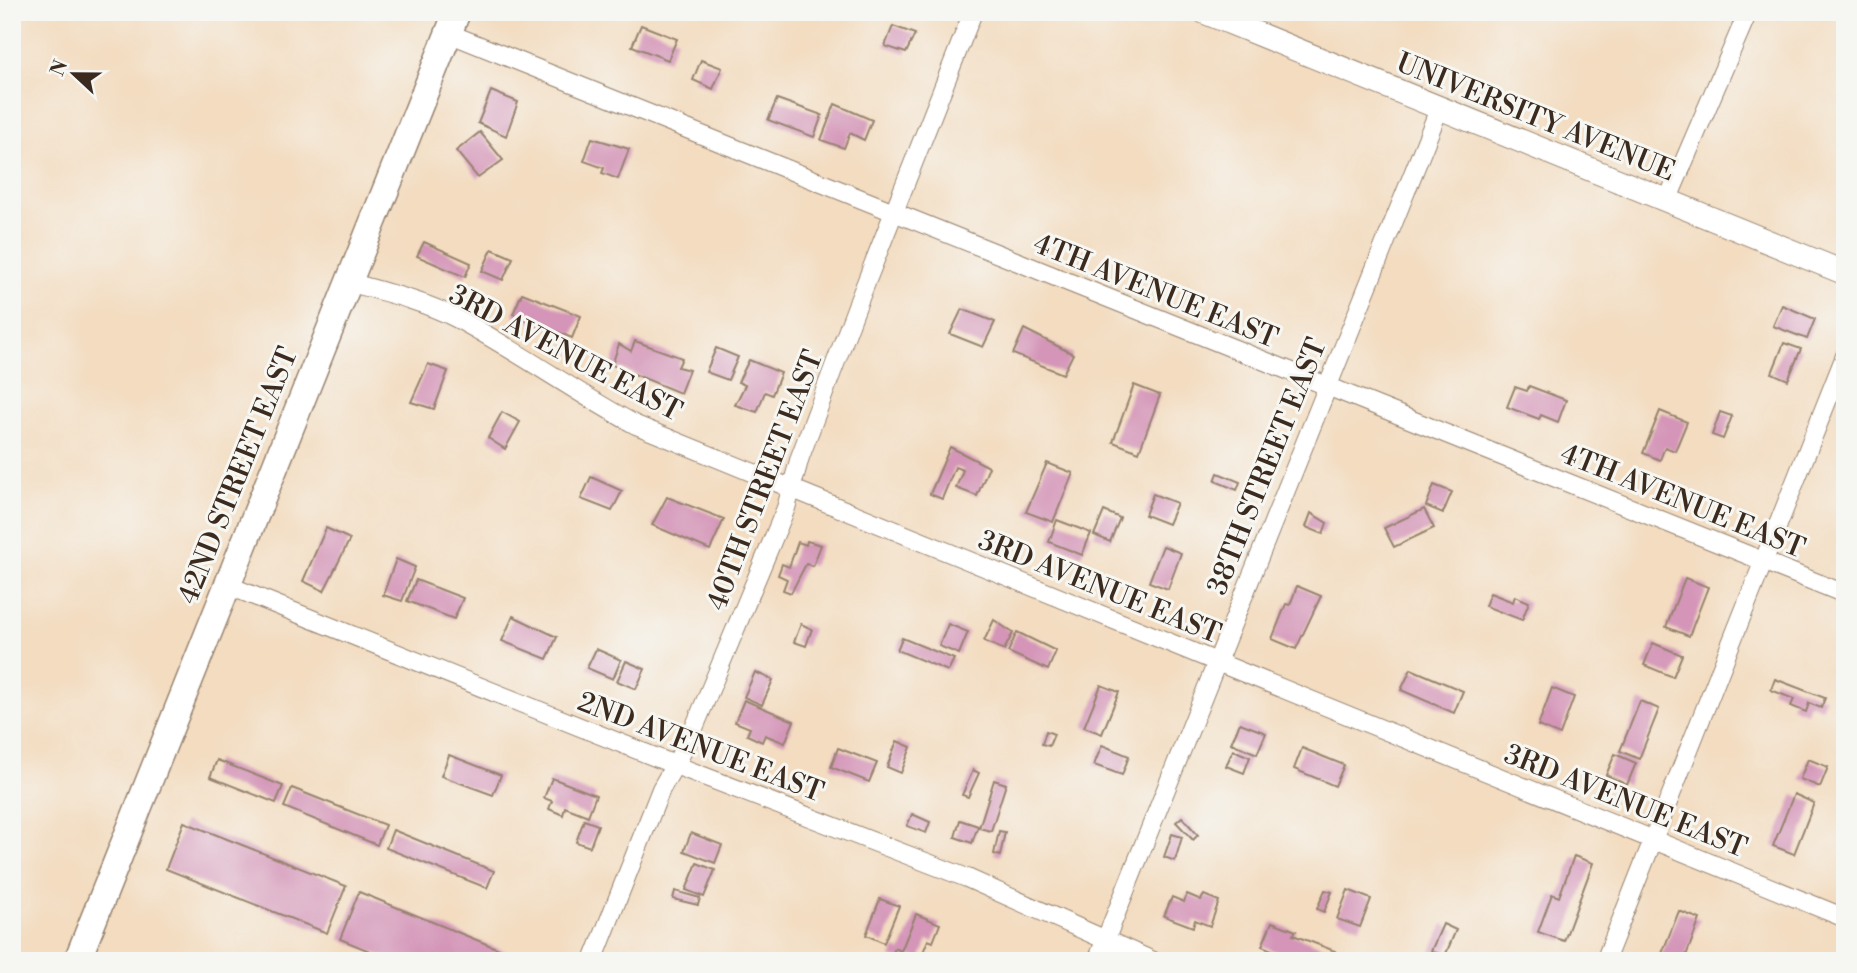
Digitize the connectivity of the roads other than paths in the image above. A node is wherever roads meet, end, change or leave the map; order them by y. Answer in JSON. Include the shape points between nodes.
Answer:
{"nodes":[{"id":1,"x":973,"y":12,"type":"edge"},
{"id":2,"x":1204,"y":12,"type":"edge"},
{"id":3,"x":1748,"y":12,"type":"edge"},
{"id":4,"x":452,"y":23,"type":"edge"},
{"id":5,"x":1440,"y":109,"type":"junction"},
{"id":6,"x":1667,"y":201,"type":"junction"},
{"id":7,"x":894,"y":212,"type":"junction"},
{"id":8,"x":1845,"y":274,"type":"edge"},
{"id":9,"x":348,"y":282,"type":"junction"},
{"id":10,"x":1845,"y":356,"type":"edge"},
{"id":11,"x":1326,"y":387,"type":"junction"},
{"id":12,"x":791,"y":490,"type":"junction"},
{"id":13,"x":1762,"y":561,"type":"junction"},
{"id":14,"x":227,"y":585,"type":"junction"},
{"id":15,"x":1845,"y":594,"type":"edge"},
{"id":16,"x":1216,"y":660,"type":"junction"},
{"id":17,"x":675,"y":765,"type":"junction"},
{"id":18,"x":1653,"y":839,"type":"junction"},
{"id":19,"x":1845,"y":918,"type":"edge"},
{"id":20,"x":1105,"y":941,"type":"junction"},
{"id":21,"x":76,"y":961,"type":"edge"},
{"id":22,"x":593,"y":961,"type":"edge"},
{"id":23,"x":1097,"y":961,"type":"edge"},
{"id":24,"x":1153,"y":961,"type":"edge"},
{"id":25,"x":1605,"y":961,"type":"edge"}],
"edges":[{"from":1,"to":7,"type":"street","name":"40TH STREET EAST"},
{"from":2,"to":5,"type":"street","name":"UNIVERSITY AVENUE"},
{"from":3,"to":6,"type":"street"},
{"from":4,"to":7,"type":"street","name":"4TH AVENUE EAST"},
{"from":4,"to":9,"type":"main road","name":"42ND STREET EAST"},
{"from":5,"to":6,"type":"street","name":"UNIVERSITY AVENUE"},
{"from":5,"to":11,"type":"street","name":"38TH STREET EAST"},
{"from":6,"to":8,"type":"street","name":"UNIVERSITY AVENUE"},
{"from":7,"to":11,"type":"street","name":"4TH AVENUE EAST"},
{"from":7,"to":12,"type":"street","name":"40TH STREET EAST"},
{"from":9,"to":12,"type":"street","name":"3RD AVENUE EAST","via":[[454,317],[636,425]]},
{"from":9,"to":14,"type":"main road","name":"42ND STREET EAST"},
{"from":10,"to":13,"type":"street"},
{"from":11,"to":13,"type":"street","name":"4TH AVENUE EAST"},
{"from":11,"to":16,"type":"street","name":"38TH STREET EAST"},
{"from":12,"to":16,"type":"street","name":"3RD AVENUE EAST"},
{"from":12,"to":17,"type":"street","name":"40TH STREET EAST","via":[[736,630]]},
{"from":13,"to":15,"type":"street","name":"4TH AVENUE EAST"},
{"from":13,"to":18,"type":"street"},
{"from":14,"to":17,"type":"street","name":"2ND AVENUE EAST"},
{"from":14,"to":21,"type":"main road","name":"42ND STREET EAST"},
{"from":16,"to":18,"type":"street","name":"3RD AVENUE EAST"},
{"from":16,"to":20,"type":"street","name":"38TH STREET EAST"},
{"from":17,"to":20,"type":"street","name":"2ND AVENUE EAST","via":[[967,878]]},
{"from":17,"to":22,"type":"street","name":"40TH STREET EAST","via":[[661,789]]},
{"from":18,"to":19,"type":"street","name":"3RD AVENUE EAST"},
{"from":18,"to":25,"type":"street"},
{"from":20,"to":23,"type":"street","name":"38TH STREET EAST"},
{"from":20,"to":24,"type":"street","name":"2ND AVENUE EAST"}]}
